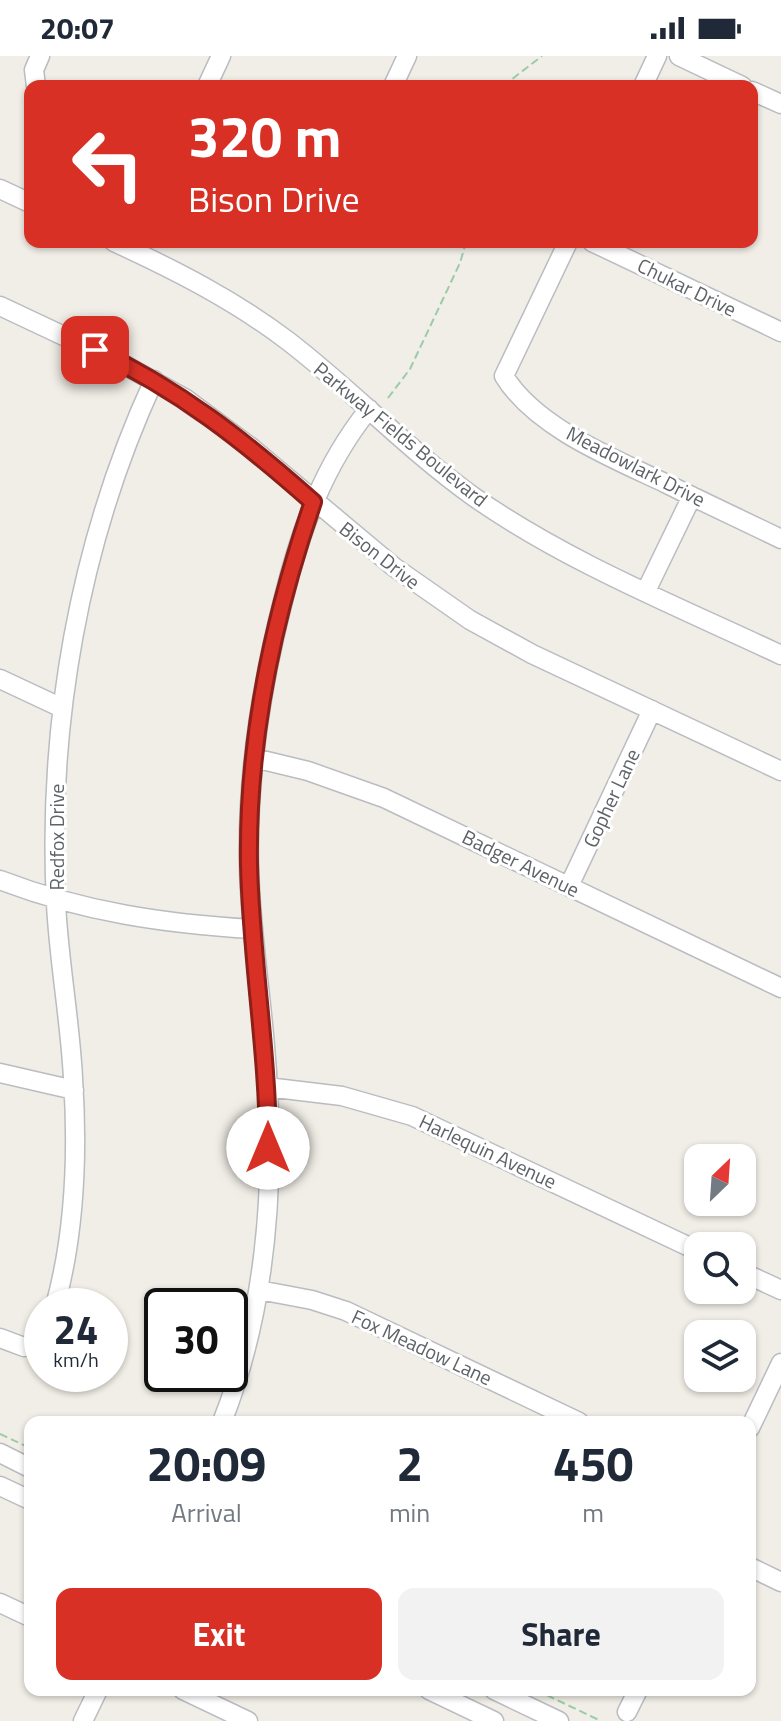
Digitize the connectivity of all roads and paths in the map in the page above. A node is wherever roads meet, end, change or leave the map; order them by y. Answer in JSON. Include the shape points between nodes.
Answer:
{"nodes":[{"id":1,"x":40,"y":56,"type":"edge"},
{"id":2,"x":221,"y":56,"type":"edge"},
{"id":3,"x":407,"y":56,"type":"edge"},
{"id":4,"x":542,"y":56,"type":"edge"},
{"id":5,"x":657,"y":56,"type":"edge"},
{"id":6,"x":679,"y":56,"type":"edge"},
{"id":7,"x":35,"y":80,"type":"edge"},
{"id":8,"x":210,"y":80,"type":"edge"},
{"id":9,"x":396,"y":80,"type":"edge"},
{"id":10,"x":511,"y":80,"type":"edge"},
{"id":11,"x":646,"y":80,"type":"edge"},
{"id":12,"x":729,"y":80,"type":"edge"},
{"id":13,"x":758,"y":94,"type":"edge"},
{"id":14,"x":781,"y":104,"type":"edge"},
{"id":15,"x":0,"y":189,"type":"edge"},
{"id":16,"x":24,"y":200,"type":"edge"},
{"id":17,"x":132,"y":248,"type":"edge"},
{"id":18,"x":465,"y":248,"type":"edge"},
{"id":19,"x":565,"y":248,"type":"edge"},
{"id":20,"x":605,"y":248,"type":"edge"},
{"id":21,"x":0,"y":306,"type":"edge"},
{"id":22,"x":781,"y":332,"type":"edge"},
{"id":23,"x":154,"y":380,"type":"junction"},
{"id":24,"x":388,"y":398,"type":"dead end"},
{"id":25,"x":369,"y":409,"type":"junction"},
{"id":26,"x":692,"y":496,"type":"junction"},
{"id":27,"x":313,"y":502,"type":"junction"},
{"id":28,"x":781,"y":539,"type":"edge"},
{"id":29,"x":646,"y":591,"type":"junction"},
{"id":30,"x":781,"y":655,"type":"edge"},
{"id":31,"x":0,"y":679,"type":"edge"},
{"id":32,"x":62,"y":708,"type":"junction"},
{"id":33,"x":652,"y":710,"type":"junction"},
{"id":34,"x":254,"y":758,"type":"junction"},
{"id":35,"x":781,"y":771,"type":"edge"},
{"id":36,"x":0,"y":880,"type":"edge"},
{"id":37,"x":569,"y":886,"type":"junction"},
{"id":38,"x":56,"y":899,"type":"junction"},
{"id":39,"x":253,"y":929,"type":"junction"},
{"id":40,"x":781,"y":988,"type":"edge"},
{"id":41,"x":0,"y":1073,"type":"edge"},
{"id":42,"x":267,"y":1087,"type":"junction"},
{"id":43,"x":74,"y":1090,"type":"junction"},
{"id":44,"x":684,"y":1244,"type":"edge"},
{"id":45,"x":756,"y":1278,"type":"edge"},
{"id":46,"x":59,"y":1288,"type":"edge"},
{"id":47,"x":259,"y":1290,"type":"junction"},
{"id":48,"x":781,"y":1290,"type":"edge"},
{"id":49,"x":0,"y":1338,"type":"edge"},
{"id":50,"x":24,"y":1345,"type":"edge"},
{"id":51,"x":781,"y":1363,"type":"edge"},
{"id":52,"x":224,"y":1416,"type":"edge"},
{"id":53,"x":566,"y":1416,"type":"edge"},
{"id":54,"x":756,"y":1416,"type":"edge"},
{"id":55,"x":0,"y":1434,"type":"edge"},
{"id":56,"x":24,"y":1445,"type":"edge"},
{"id":57,"x":0,"y":1453,"type":"edge"},
{"id":58,"x":24,"y":1465,"type":"edge"},
{"id":59,"x":0,"y":1486,"type":"edge"},
{"id":60,"x":24,"y":1497,"type":"edge"},
{"id":61,"x":756,"y":1570,"type":"edge"},
{"id":62,"x":781,"y":1582,"type":"edge"},
{"id":63,"x":0,"y":1603,"type":"edge"},
{"id":64,"x":24,"y":1614,"type":"edge"},
{"id":65,"x":95,"y":1696,"type":"edge"},
{"id":66,"x":196,"y":1696,"type":"edge"},
{"id":67,"x":442,"y":1696,"type":"edge"},
{"id":68,"x":507,"y":1696,"type":"edge"},
{"id":69,"x":549,"y":1696,"type":"edge"},
{"id":70,"x":635,"y":1696,"type":"edge"},
{"id":71,"x":627,"y":1712,"type":"dead end"},
{"id":72,"x":83,"y":1721,"type":"edge"},
{"id":73,"x":248,"y":1721,"type":"edge"},
{"id":74,"x":494,"y":1721,"type":"edge"},
{"id":75,"x":559,"y":1721,"type":"edge"},
{"id":76,"x":601,"y":1721,"type":"edge"}],
"edges":[{"from":1,"to":7,"type":"street"},
{"from":2,"to":8,"type":"street"},
{"from":3,"to":9,"type":"street"},
{"from":4,"to":10,"type":"path"},
{"from":5,"to":11,"type":"street"},
{"from":6,"to":12,"type":"street"},
{"from":13,"to":14,"type":"street"},
{"from":15,"to":16,"type":"street"},
{"from":17,"to":25,"type":"street","name":"Parkway Fields Boulevard","via":[[264,324]]},
{"from":18,"to":24,"type":"path","via":[[410,369]]},
{"from":19,"to":26,"type":"street","name":"Meadowlark Drive","via":[[504,376],[514,392],[567,432]]},
{"from":20,"to":22,"type":"street","name":"Chukar Drive"},
{"from":21,"to":23,"type":"street","name":"Bison Drive"},
{"from":23,"to":27,"type":"street","name":"Bison Drive","via":[[228,429]]},
{"from":23,"to":32,"type":"street","name":"Redfox Drive","via":[[122,457],[98,536]]},
{"from":25,"to":27,"type":"street","via":[[332,462]]},
{"from":25,"to":29,"type":"street","name":"Parkway Fields Boulevard","via":[[504,517]]},
{"from":26,"to":28,"type":"street","name":"Meadowlark Drive"},
{"from":26,"to":29,"type":"street"},
{"from":27,"to":33,"type":"street","name":"Bison Drive","via":[[418,586],[470,620]]},
{"from":27,"to":34,"type":"street","via":[[275,629]]},
{"from":29,"to":30,"type":"street","name":"Parkway Fields Boulevard"},
{"from":31,"to":32,"type":"street"},
{"from":32,"to":38,"type":"street","name":"Redfox Drive"},
{"from":33,"to":35,"type":"street","name":"Bison Drive"},
{"from":33,"to":37,"type":"street","name":"Gopher Lane"},
{"from":34,"to":37,"type":"street","name":"Badger Avenue","via":[[372,793]]},
{"from":34,"to":39,"type":"street","via":[[249,863]]},
{"from":36,"to":38,"type":"street"},
{"from":37,"to":40,"type":"street","name":"Badger Avenue"},
{"from":38,"to":39,"type":"street","via":[[152,921]]},
{"from":38,"to":43,"type":"street","name":"Redfox Drive"},
{"from":39,"to":42,"type":"street"},
{"from":41,"to":43,"type":"street"},
{"from":42,"to":44,"type":"street","name":"Harlequin Avenue","via":[[342,1096],[412,1116]]},
{"from":42,"to":47,"type":"street","via":[[266,1217]]},
{"from":43,"to":46,"type":"street","name":"Redfox Drive","via":[[72,1212]]},
{"from":45,"to":48,"type":"street"},
{"from":47,"to":52,"type":"street","via":[[246,1353]]},
{"from":47,"to":53,"type":"street","name":"Fox Meadow Lane","via":[[346,1311]]},
{"from":49,"to":50,"type":"street"},
{"from":51,"to":54,"type":"street"},
{"from":55,"to":56,"type":"path"},
{"from":57,"to":58,"type":"street"},
{"from":59,"to":60,"type":"street"},
{"from":61,"to":62,"type":"street"},
{"from":63,"to":64,"type":"street"},
{"from":65,"to":72,"type":"street"},
{"from":66,"to":73,"type":"street"},
{"from":67,"to":74,"type":"street"},
{"from":68,"to":75,"type":"street"},
{"from":69,"to":76,"type":"path"},
{"from":70,"to":71,"type":"street"}]}
